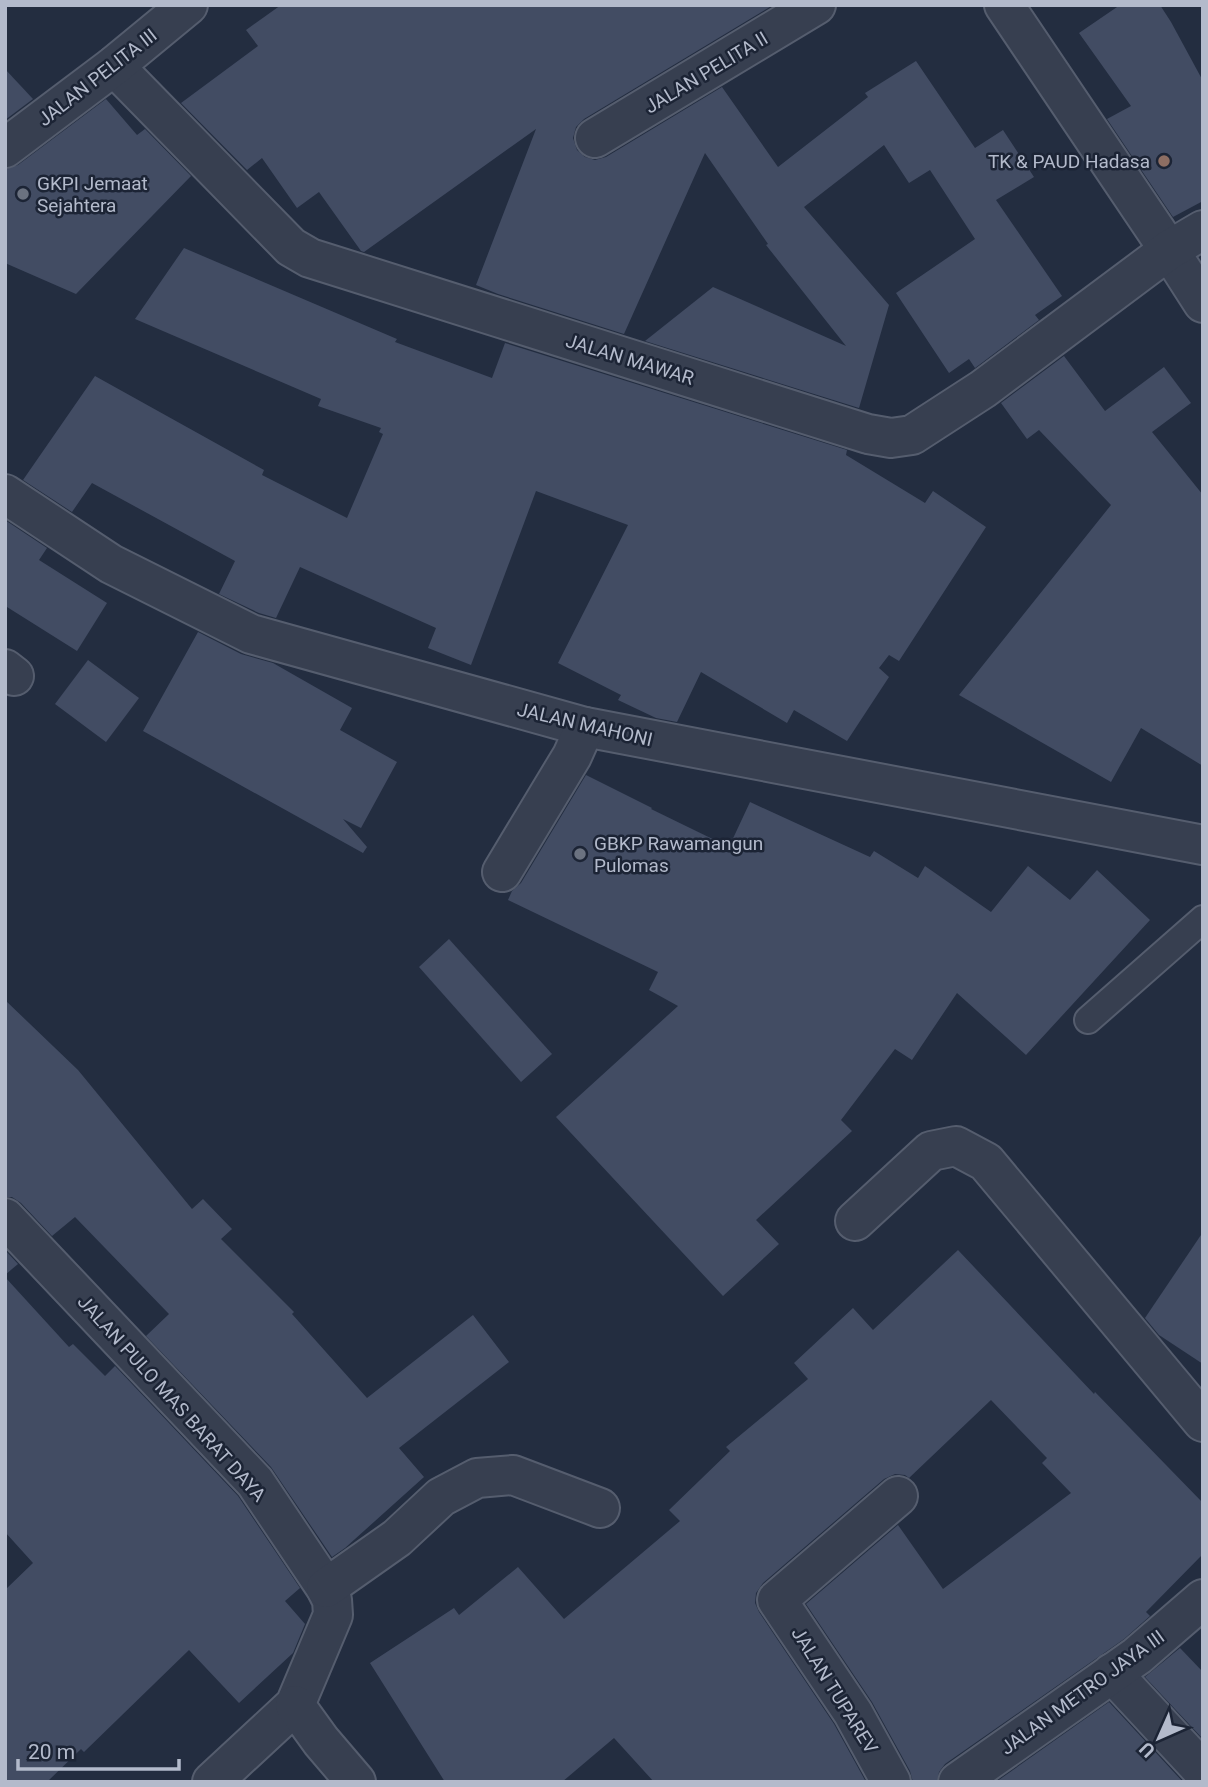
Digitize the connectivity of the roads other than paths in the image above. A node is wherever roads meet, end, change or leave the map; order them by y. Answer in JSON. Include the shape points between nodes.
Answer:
{"nodes":[{"id":1,"x":188,"y":5,"type":"edge"},
{"id":2,"x":816,"y":5,"type":"edge"},
{"id":3,"x":1004,"y":5,"type":"edge"},
{"id":4,"x":114,"y":66,"type":"junction"},
{"id":5,"x":595,"y":138,"type":"dead end"},
{"id":6,"x":5,"y":148,"type":"edge"},
{"id":7,"x":1203,"y":230,"type":"edge"},
{"id":8,"x":1169,"y":250,"type":"junction"},
{"id":9,"x":1203,"y":303,"type":"edge"},
{"id":10,"x":5,"y":494,"type":"edge"},
{"id":11,"x":585,"y":727,"type":"junction"},
{"id":12,"x":1203,"y":845,"type":"edge"},
{"id":13,"x":502,"y":872,"type":"dead end"},
{"id":14,"x":1203,"y":919,"type":"edge"},
{"id":15,"x":1088,"y":1020,"type":"dead end"},
{"id":16,"x":5,"y":1217,"type":"edge"},
{"id":17,"x":855,"y":1220,"type":"dead end"},
{"id":18,"x":1203,"y":1422,"type":"edge"},
{"id":19,"x":898,"y":1496,"type":"dead end"},
{"id":20,"x":600,"y":1508,"type":"dead end"},
{"id":21,"x":326,"y":1588,"type":"junction"},
{"id":22,"x":1203,"y":1599,"type":"edge"},
{"id":23,"x":1112,"y":1673,"type":"junction"},
{"id":24,"x":295,"y":1705,"type":"junction"},
{"id":25,"x":1203,"y":1771,"type":"edge"},
{"id":26,"x":212,"y":1782,"type":"edge"},
{"id":27,"x":356,"y":1782,"type":"edge"},
{"id":28,"x":891,"y":1782,"type":"edge"},
{"id":29,"x":958,"y":1782,"type":"edge"}],
"edges":[{"from":1,"to":4,"type":"street","name":"JALAN PELITA III"},
{"from":2,"to":5,"type":"street","name":"JALAN PELITA II"},
{"from":3,"to":8,"type":"street"},
{"from":4,"to":6,"type":"street","name":"JALAN PELITA III"},
{"from":4,"to":8,"type":"street","name":"JALAN MAWAR","via":[[291,247],[310,258],[868,434],[912,435]]},
{"from":7,"to":8,"type":"street","name":"JALAN MAWAR"},
{"from":8,"to":9,"type":"street"},
{"from":10,"to":11,"type":"street","name":"JALAN MAHONI","via":[[111,564],[251,634]]},
{"from":11,"to":12,"type":"street","name":"JALAN MAHONI"},
{"from":11,"to":13,"type":"street"},
{"from":14,"to":15,"type":"lane"},
{"from":16,"to":21,"type":"street","name":"JALAN PULO MAS BARAT DAYA","via":[[255,1482]]},
{"from":17,"to":18,"type":"street","via":[[931,1151],[956,1146],[986,1162]]},
{"from":19,"to":28,"type":"street","name":"JALAN TUPAREV","via":[[777,1600],[853,1713]]},
{"from":20,"to":21,"type":"street","via":[[513,1475],[477,1478],[441,1497],[397,1538]]},
{"from":21,"to":24,"type":"street","name":"JALAN PULO MAS BARAT DAYA","via":[[333,1615]]},
{"from":22,"to":23,"type":"street","name":"JALAN METRO JAYA III"},
{"from":23,"to":25,"type":"street"},
{"from":23,"to":29,"type":"street","name":"JALAN METRO JAYA III"},
{"from":24,"to":26,"type":"street"},
{"from":24,"to":27,"type":"street"}]}
